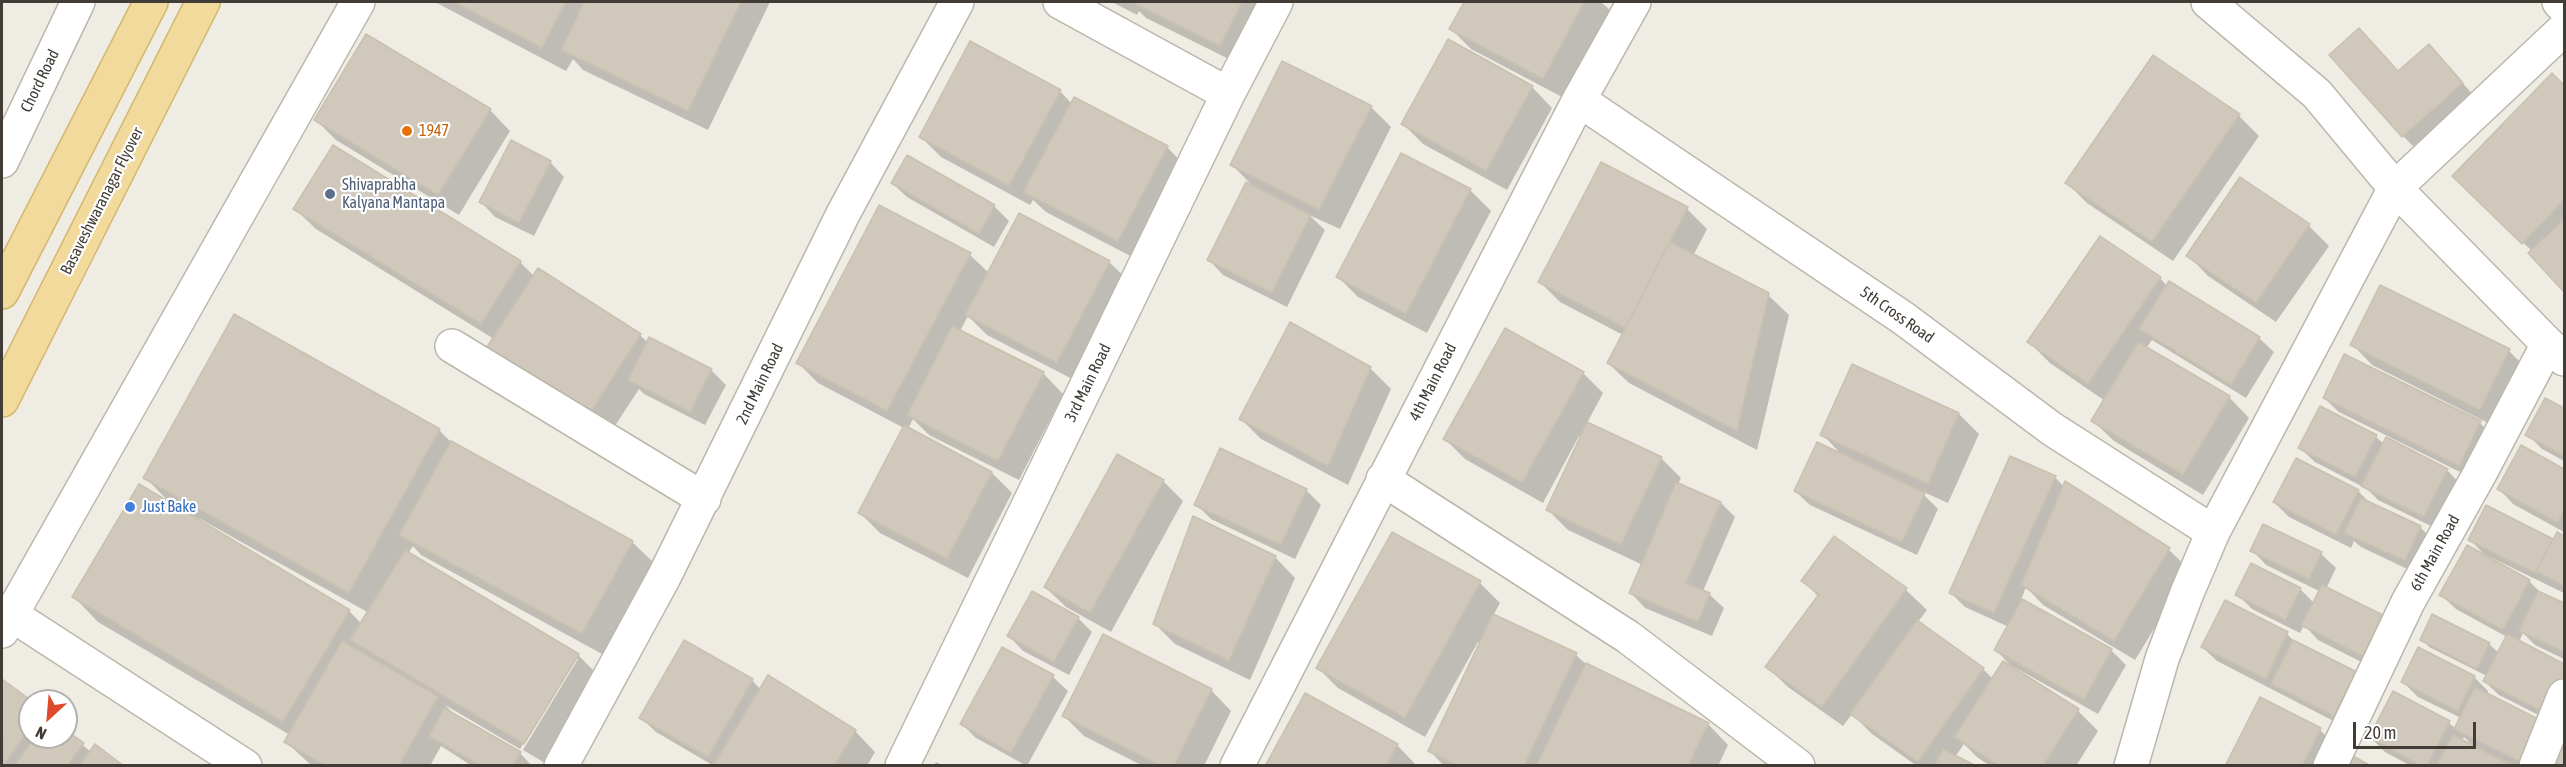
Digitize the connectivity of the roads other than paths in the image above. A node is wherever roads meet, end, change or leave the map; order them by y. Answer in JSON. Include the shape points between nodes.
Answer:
{"nodes":[{"id":1,"x":78,"y":2,"type":"edge"},
{"id":2,"x":151,"y":2,"type":"edge"},
{"id":3,"x":203,"y":2,"type":"edge"},
{"id":4,"x":358,"y":2,"type":"edge"},
{"id":5,"x":957,"y":2,"type":"edge"},
{"id":6,"x":1060,"y":2,"type":"edge"},
{"id":7,"x":1276,"y":2,"type":"edge"},
{"id":8,"x":1634,"y":2,"type":"edge"},
{"id":9,"x":2208,"y":2,"type":"edge"},
{"id":10,"x":2559,"y":2,"type":"edge"},
{"id":11,"x":2565,"y":7,"type":"edge"},
{"id":12,"x":2565,"y":29,"type":"edge"},
{"id":13,"x":1228,"y":94,"type":"junction"},
{"id":14,"x":1579,"y":100,"type":"junction"},
{"id":15,"x":2,"y":161,"type":"edge"},
{"id":16,"x":2394,"y":188,"type":"junction"},
{"id":17,"x":2,"y":292,"type":"edge"},
{"id":18,"x":452,"y":346,"type":"dead end"},
{"id":19,"x":2556,"y":351,"type":"edge"},
{"id":20,"x":2,"y":400,"type":"edge"},
{"id":21,"x":1383,"y":479,"type":"junction"},
{"id":22,"x":704,"y":498,"type":"junction"},
{"id":23,"x":2213,"y":532,"type":"junction"},
{"id":24,"x":7,"y":623,"type":"edge"},
{"id":25,"x":2565,"y":696,"type":"edge"},
{"id":26,"x":245,"y":765,"type":"edge"},
{"id":27,"x":561,"y":765,"type":"edge"},
{"id":28,"x":902,"y":765,"type":"edge"},
{"id":29,"x":1237,"y":765,"type":"edge"},
{"id":30,"x":1798,"y":765,"type":"edge"},
{"id":31,"x":2133,"y":765,"type":"edge"},
{"id":32,"x":2330,"y":765,"type":"edge"},
{"id":33,"x":2536,"y":765,"type":"edge"}],
"edges":[{"from":1,"to":15,"type":"street","name":"Chord Road"},
{"from":2,"to":17,"type":"main road"},
{"from":3,"to":20,"type":"main road","name":"Basaveshwaranagar Flyover"},
{"from":4,"to":24,"type":"street"},
{"from":5,"to":22,"type":"street","name":"2nd Main Road","via":[[843,214]]},
{"from":6,"to":13,"type":"street"},
{"from":7,"to":13,"type":"street","name":"3rd Main Road"},
{"from":8,"to":14,"type":"street","name":"4th Main Road"},
{"from":9,"to":16,"type":"street","via":[[2317,94]]},
{"from":10,"to":11,"type":"street"},
{"from":12,"to":16,"type":"street"},
{"from":13,"to":28,"type":"street","name":"3rd Main Road"},
{"from":14,"to":21,"type":"street","name":"4th Main Road"},
{"from":14,"to":23,"type":"street","name":"5th Cross Road","via":[[1903,318],[2052,429]]},
{"from":16,"to":19,"type":"street"},
{"from":16,"to":23,"type":"street"},
{"from":18,"to":22,"type":"street"},
{"from":19,"to":32,"type":"street","name":"6th Main Road","via":[[2479,475],[2408,602]]},
{"from":21,"to":29,"type":"street","name":"4th Main Road"},
{"from":21,"to":30,"type":"street","via":[[1628,637]]},
{"from":22,"to":27,"type":"street","name":"2nd Main Road"},
{"from":23,"to":31,"type":"street","via":[[2162,659]]},
{"from":24,"to":26,"type":"street"},
{"from":25,"to":33,"type":"street"}]}
